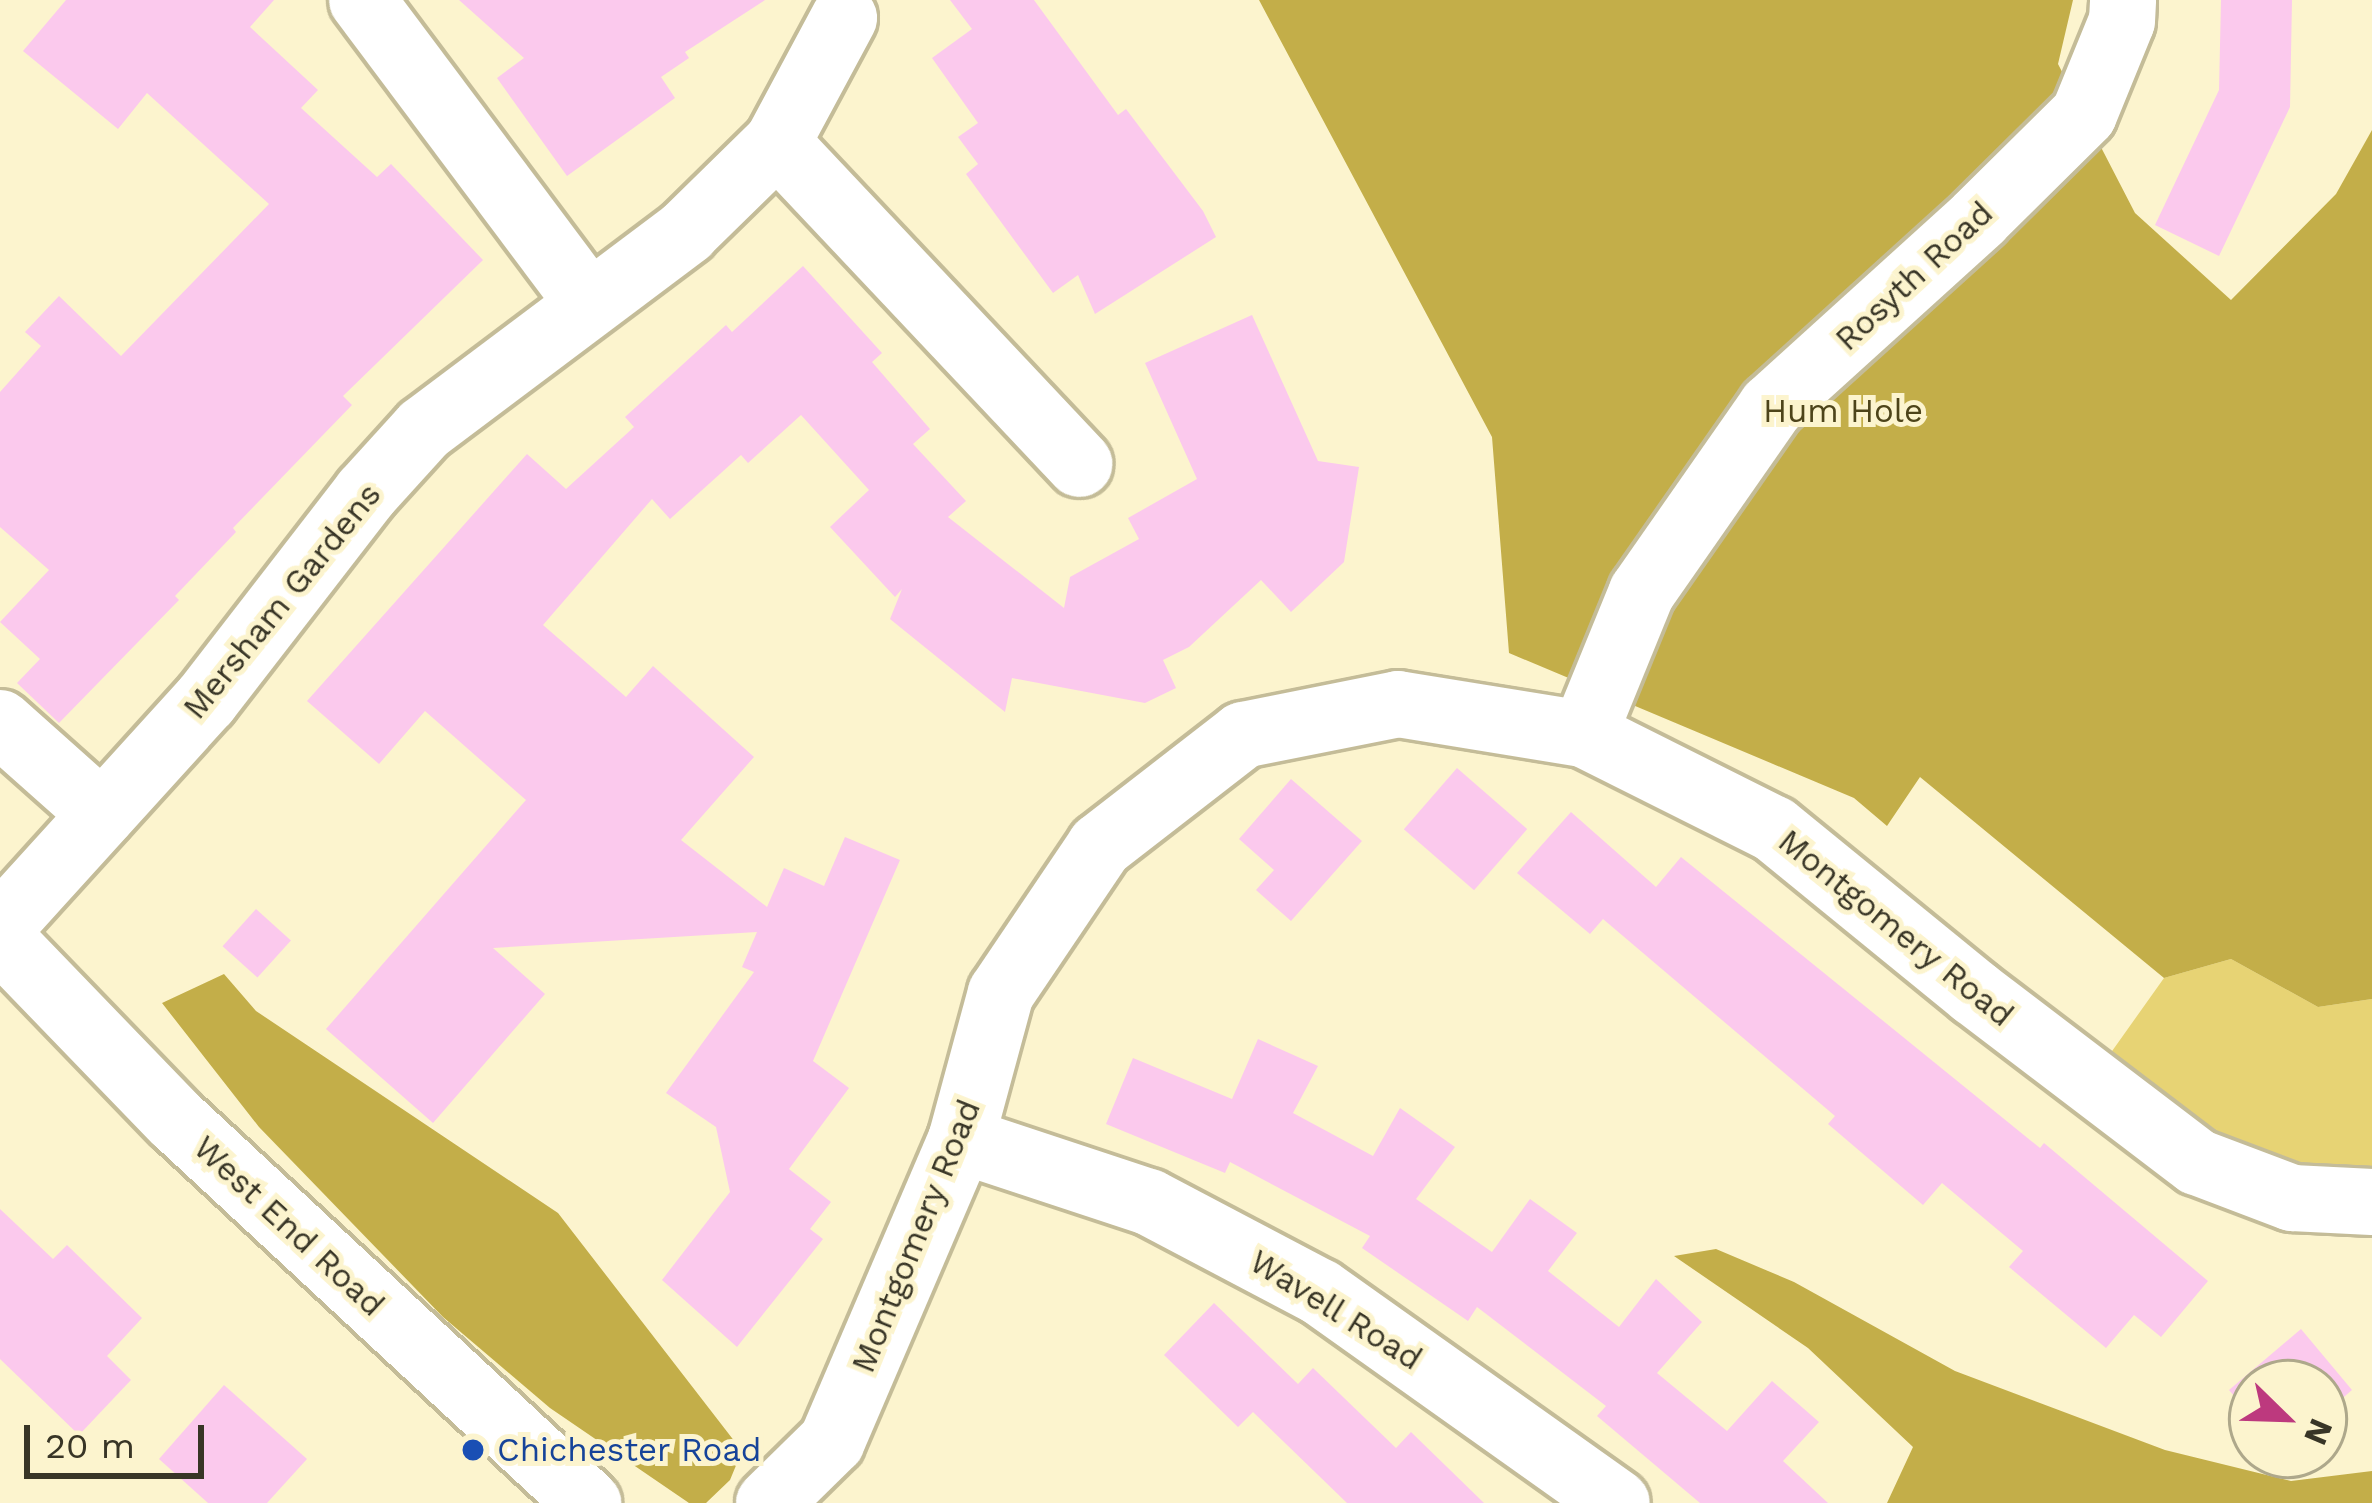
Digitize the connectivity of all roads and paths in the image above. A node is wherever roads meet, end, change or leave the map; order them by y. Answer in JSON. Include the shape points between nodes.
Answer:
{"nodes":[{"id":1,"x":362,"y":0,"type":"edge"},
{"id":2,"x":2123,"y":0,"type":"edge"},
{"id":3,"x":844,"y":18,"type":"dead end"},
{"id":4,"x":777,"y":143,"type":"junction"},
{"id":5,"x":589,"y":303,"type":"junction"},
{"id":6,"x":1078,"y":464,"type":"dead end"},
{"id":7,"x":0,"y":723,"type":"edge"},
{"id":8,"x":1584,"y":734,"type":"junction"},
{"id":9,"x":103,"y":814,"type":"junction"},
{"id":10,"x":0,"y":927,"type":"edge"},
{"id":11,"x":0,"y":938,"type":"edge"},
{"id":12,"x":961,"y":1140,"type":"junction"},
{"id":13,"x":2372,"y":1202,"type":"edge"},
{"id":14,"x":776,"y":1500,"type":"edge"},
{"id":15,"x":588,"y":1503,"type":"edge"},
{"id":16,"x":1617,"y":1503,"type":"edge"}],
"edges":[{"from":1,"to":5,"type":"street"},
{"from":2,"to":8,"type":"street","name":"Rosyth Road","via":[[2084,114],[1771,407],[1642,592]]},
{"from":3,"to":4,"type":"street","name":"Mersham Gardens"},
{"from":4,"to":5,"type":"street","name":"Mersham Gardens","via":[[686,232]]},
{"from":4,"to":6,"type":"street"},
{"from":5,"to":9,"type":"street","name":"Mersham Gardens","via":[[424,429],[206,700]]},
{"from":7,"to":9,"type":"street"},
{"from":8,"to":12,"type":"street","name":"Montgomery Road","via":[[1398,704],[1243,735],[1100,846],[1000,994]]},
{"from":8,"to":13,"type":"street","name":"Montgomery Road","via":[[1774,829],[2197,1162],[2292,1198]]},
{"from":9,"to":10,"type":"street","name":"Mersham Gardens"},
{"from":11,"to":15,"type":"street","name":"West End Road","via":[[176,1120]]},
{"from":12,"to":14,"type":"street","name":"Montgomery Road","via":[[832,1442]]},
{"from":12,"to":16,"type":"street","name":"Wavell Road","via":[[1149,1202],[1320,1292]]}]}
